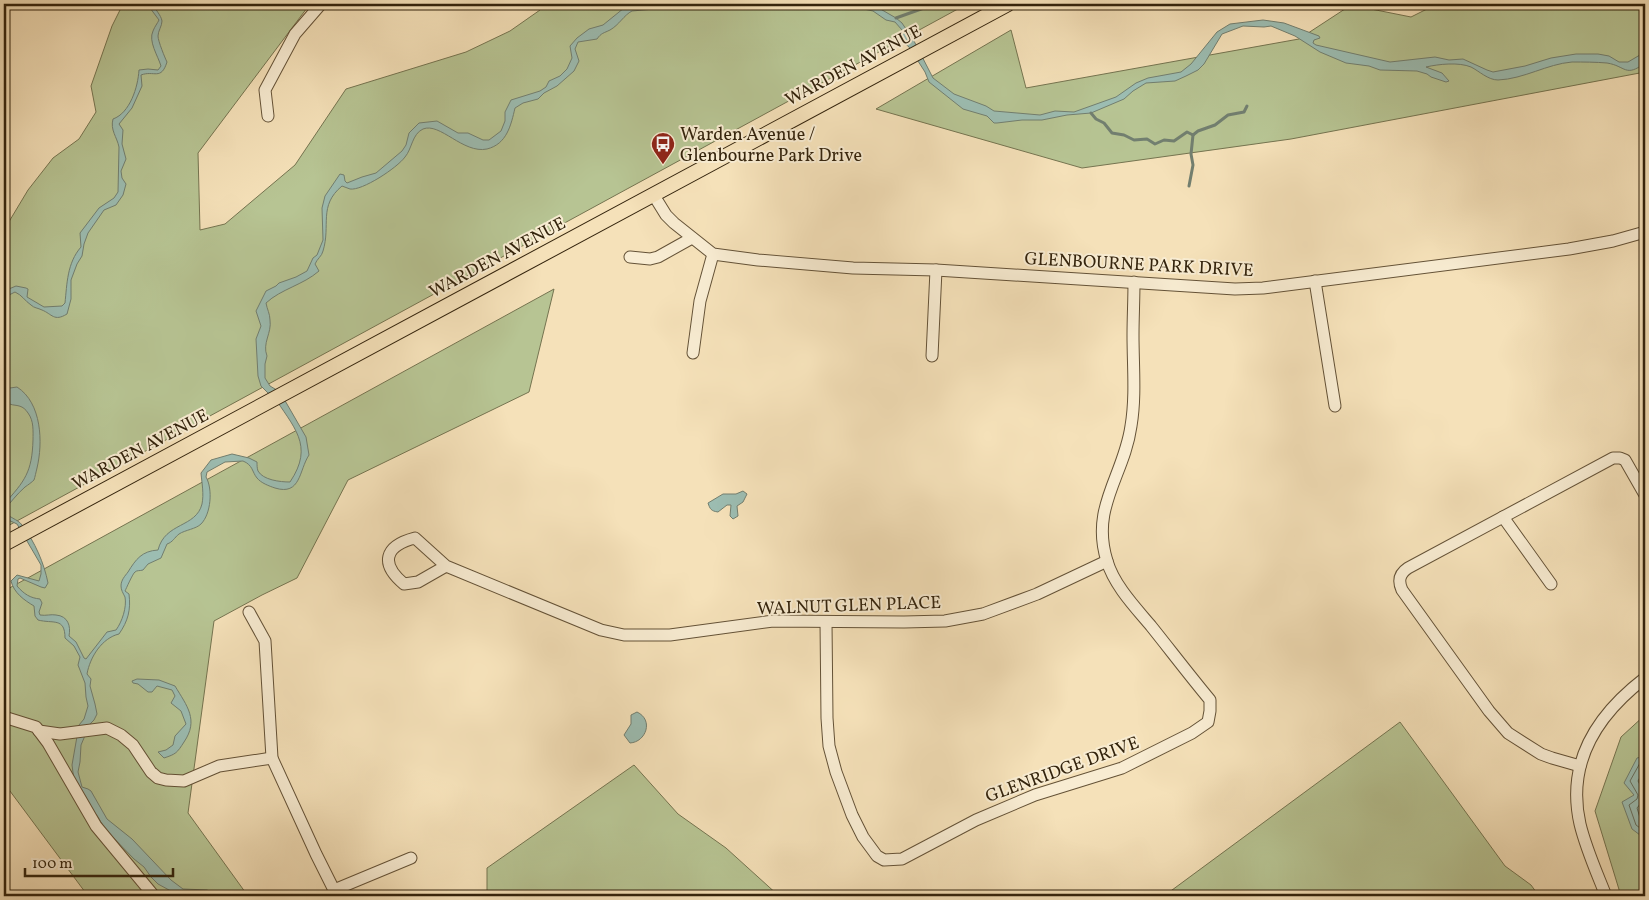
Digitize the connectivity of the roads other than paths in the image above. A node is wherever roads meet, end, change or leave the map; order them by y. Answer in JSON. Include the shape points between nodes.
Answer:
{"nodes":[{"id":1,"x":321,"y":4,"type":"edge"},
{"id":2,"x":1008,"y":4,"type":"edge"},
{"id":3,"x":268,"y":116,"type":"dead end"},
{"id":4,"x":654,"y":194,"type":"junction"},
{"id":5,"x":1645,"y":232,"type":"edge"},
{"id":6,"x":692,"y":238,"type":"junction"},
{"id":7,"x":713,"y":254,"type":"junction"},
{"id":8,"x":630,"y":257,"type":"dead end"},
{"id":9,"x":936,"y":270,"type":"junction"},
{"id":10,"x":1315,"y":281,"type":"junction"},
{"id":11,"x":1134,"y":282,"type":"junction"},
{"id":12,"x":693,"y":353,"type":"dead end"},
{"id":13,"x":932,"y":356,"type":"dead end"},
{"id":14,"x":1334,"y":406,"type":"dead end"},
{"id":15,"x":1645,"y":495,"type":"edge"},
{"id":16,"x":1503,"y":517,"type":"junction"},
{"id":17,"x":4,"y":544,"type":"edge"},
{"id":18,"x":1107,"y":561,"type":"junction"},
{"id":19,"x":446,"y":566,"type":"junction"},
{"id":20,"x":1551,"y":584,"type":"dead end"},
{"id":21,"x":249,"y":612,"type":"dead end"},
{"id":22,"x":826,"y":622,"type":"junction"},
{"id":23,"x":1645,"y":678,"type":"edge"},
{"id":24,"x":4,"y":717,"type":"edge"},
{"id":25,"x":39,"y":731,"type":"junction"},
{"id":26,"x":272,"y":758,"type":"junction"},
{"id":27,"x":1580,"y":766,"type":"junction"},
{"id":28,"x":411,"y":858,"type":"dead end"},
{"id":29,"x":334,"y":893,"type":"edge"},
{"id":30,"x":154,"y":896,"type":"edge"},
{"id":31,"x":1606,"y":896,"type":"edge"}],
"edges":[{"from":1,"to":3,"type":"street","via":[[295,34],[265,90]]},
{"from":2,"to":4,"type":"main road","name":"WARDEN AVENUE"},
{"from":4,"to":6,"type":"street","name":"GLENBOURNE PARK DRIVE","via":[[666,215]]},
{"from":4,"to":17,"type":"main road","name":"WARDEN AVENUE"},
{"from":5,"to":10,"type":"street","name":"GLENBOURNE PARK DRIVE","via":[[1569,249]]},
{"from":6,"to":7,"type":"street","name":"GLENBOURNE PARK DRIVE"},
{"from":6,"to":8,"type":"street","via":[[658,257]]},
{"from":7,"to":9,"type":"street","name":"GLENBOURNE PARK DRIVE","via":[[853,268]]},
{"from":7,"to":12,"type":"street","via":[[700,301]]},
{"from":9,"to":11,"type":"street","name":"GLENBOURNE PARK DRIVE"},
{"from":9,"to":13,"type":"street"},
{"from":10,"to":11,"type":"street","name":"GLENBOURNE PARK DRIVE","via":[[1234,289]]},
{"from":10,"to":14,"type":"street"},
{"from":11,"to":18,"type":"street","name":"GLENRIDGE DRIVE","via":[[1131,425],[1128,447],[1103,518],[1102,540]]},
{"from":15,"to":16,"type":"street","via":[[1625,460],[1617,457]]},
{"from":16,"to":20,"type":"street"},
{"from":16,"to":27,"type":"street","via":[[1408,568],[1401,575],[1400,586],[1508,733],[1541,754]]},
{"from":18,"to":22,"type":"street","name":"WALNUT GLEN PLACE","via":[[1037,594],[983,614],[945,621]]},
{"from":18,"to":22,"type":"street","name":"GLENRIDGE DRIVE","via":[[1112,575],[1132,603],[1210,700],[1208,722],[1122,768],[1035,795],[976,820],[902,860],[884,860],[863,838],[836,772],[827,718]]},
{"from":19,"to":19,"type":"street","name":"WALNUT GLEN PLACE","via":[[418,582],[404,584],[388,566],[390,553],[401,541],[414,538]]},
{"from":19,"to":22,"type":"street","name":"WALNUT GLEN PLACE","via":[[601,630],[624,635],[670,635],[773,621]]},
{"from":21,"to":26,"type":"street","via":[[265,641]]},
{"from":23,"to":27,"type":"street","via":[[1606,714],[1591,738]]},
{"from":24,"to":25,"type":"street","via":[[36,727]]},
{"from":25,"to":26,"type":"street","via":[[60,734],[107,728],[133,745],[158,778],[172,781],[184,781],[219,766]]},
{"from":25,"to":30,"type":"street","via":[[96,826]]},
{"from":26,"to":29,"type":"street"},
{"from":27,"to":31,"type":"street","via":[[1579,818]]},
{"from":28,"to":29,"type":"street"}]}
